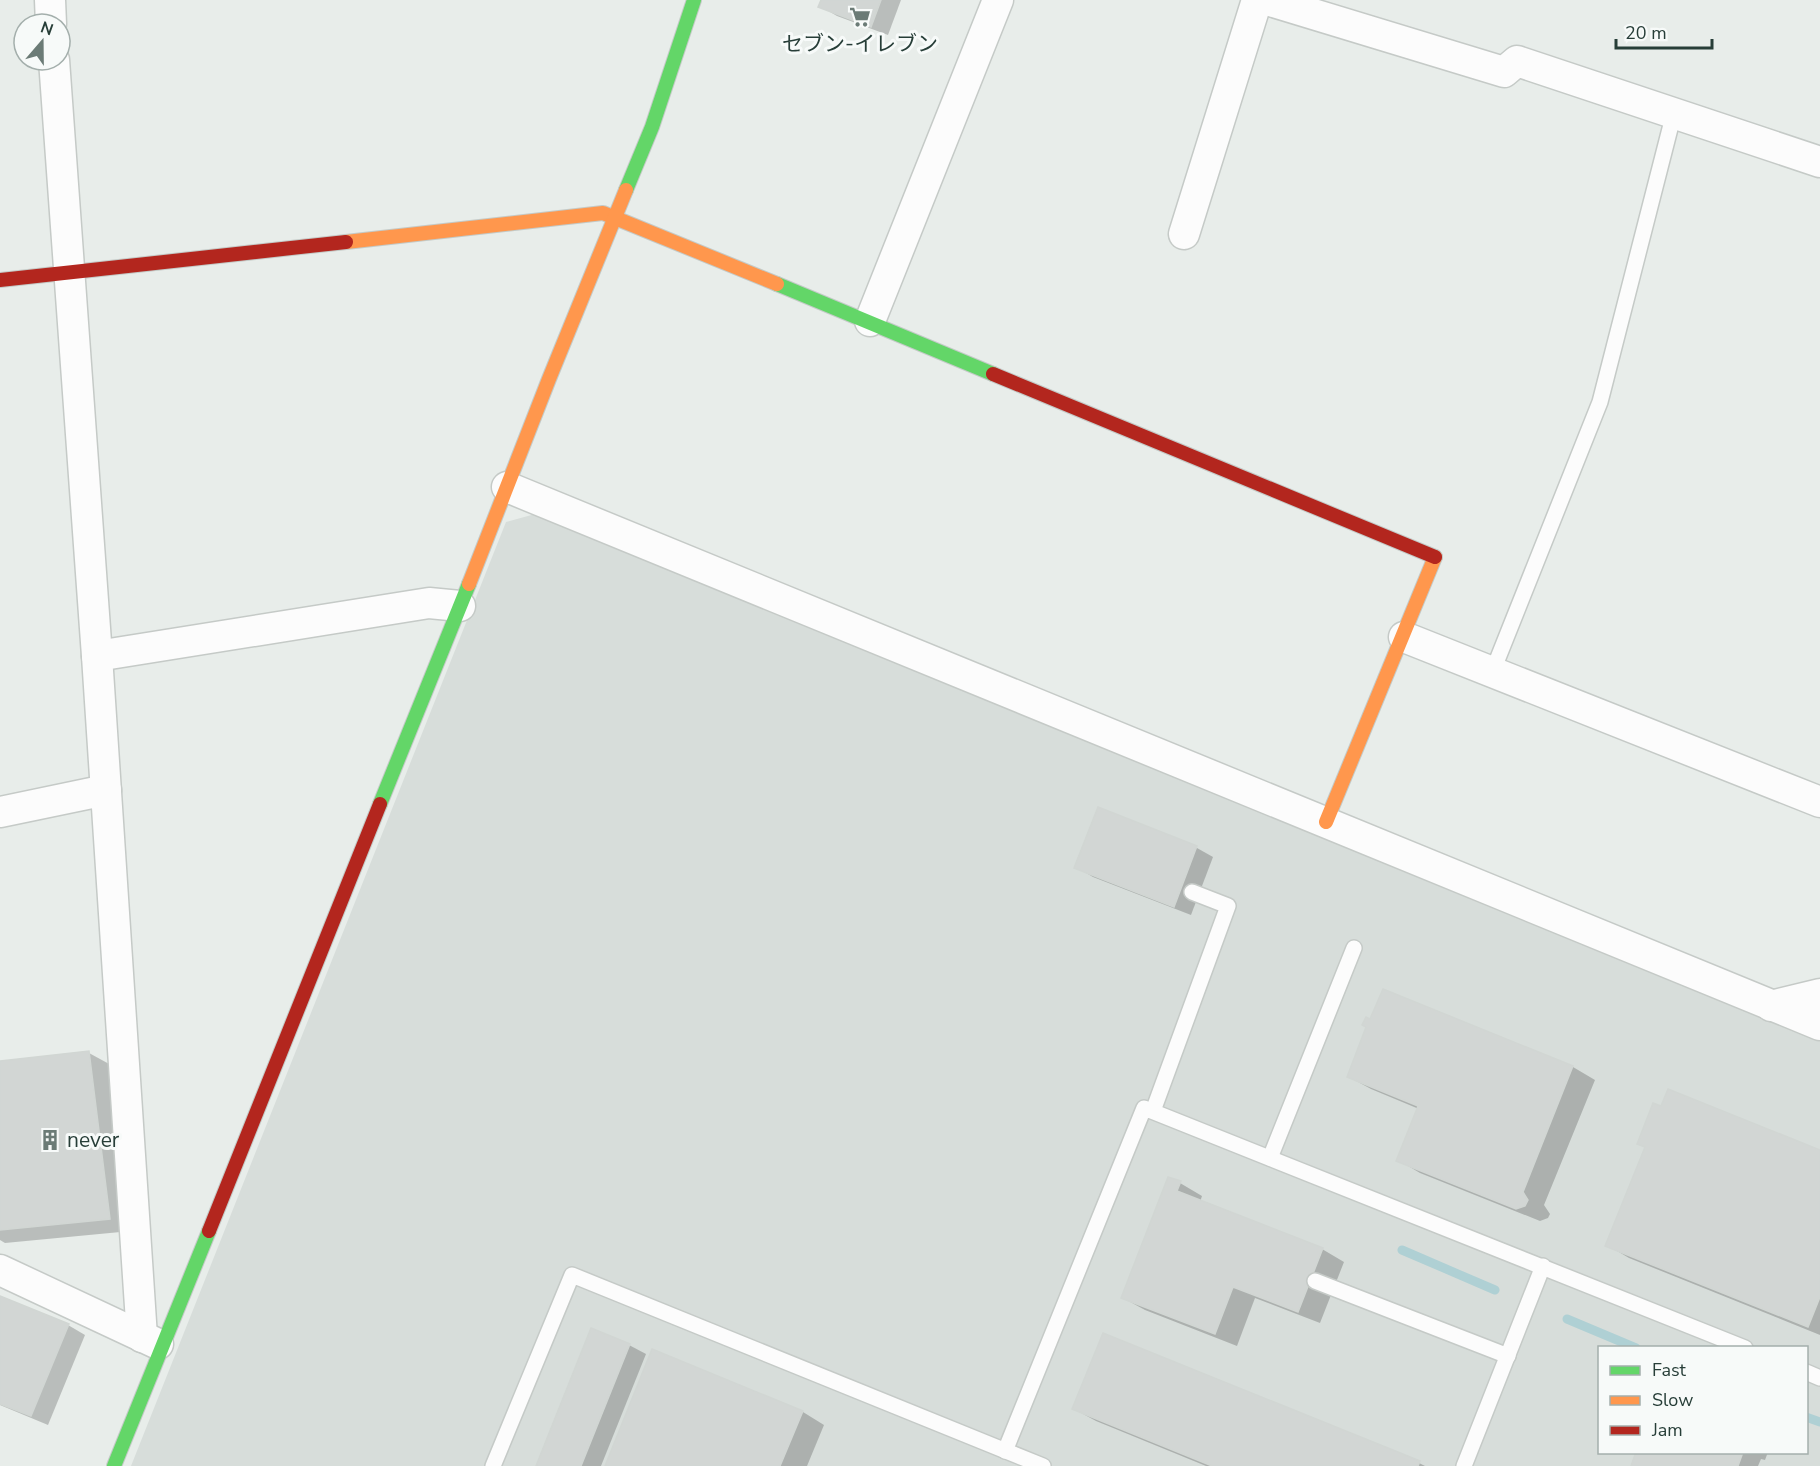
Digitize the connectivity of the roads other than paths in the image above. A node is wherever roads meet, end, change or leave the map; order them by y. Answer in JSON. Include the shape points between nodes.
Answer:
{"nodes":[{"id":1,"x":694,"y":0,"type":"edge"},
{"id":2,"x":998,"y":0,"type":"edge"},
{"id":3,"x":1257,"y":0,"type":"edge"},
{"id":4,"x":1267,"y":0,"type":"edge"},
{"id":5,"x":55,"y":72,"type":"edge"},
{"id":6,"x":1674,"y":113,"type":"junction"},
{"id":7,"x":1820,"y":162,"type":"edge"},
{"id":8,"x":615,"y":217,"type":"junction"},
{"id":9,"x":1184,"y":234,"type":"dead end"},
{"id":10,"x":69,"y":273,"type":"junction"},
{"id":11,"x":0,"y":280,"type":"edge"},
{"id":12,"x":870,"y":321,"type":"junction"},
{"id":13,"x":507,"y":486,"type":"junction"},
{"id":14,"x":460,"y":606,"type":"junction"},
{"id":15,"x":1404,"y":636,"type":"junction"},
{"id":16,"x":97,"y":656,"type":"junction"},
{"id":17,"x":1492,"y":673,"type":"junction"},
{"id":18,"x":106,"y":790,"type":"junction"},
{"id":19,"x":1820,"y":802,"type":"edge"},
{"id":20,"x":0,"y":812,"type":"edge"},
{"id":21,"x":1326,"y":822,"type":"junction"},
{"id":22,"x":1192,"y":892,"type":"dead end"},
{"id":23,"x":1354,"y":948,"type":"dead end"},
{"id":24,"x":1820,"y":994,"type":"edge"},
{"id":25,"x":1771,"y":1006,"type":"junction"},
{"id":26,"x":1820,"y":1025,"type":"edge"},
{"id":27,"x":1153,"y":1111,"type":"junction"},
{"id":28,"x":1270,"y":1158,"type":"junction"},
{"id":29,"x":1543,"y":1266,"type":"junction"},
{"id":30,"x":0,"y":1270,"type":"edge"},
{"id":31,"x":1316,"y":1281,"type":"dead end"},
{"id":32,"x":152,"y":1342,"type":"junction"},
{"id":33,"x":1743,"y":1346,"type":"edge"},
{"id":34,"x":1508,"y":1356,"type":"junction"},
{"id":35,"x":1005,"y":1451,"type":"junction"},
{"id":36,"x":114,"y":1466,"type":"edge"},
{"id":37,"x":493,"y":1466,"type":"edge"},
{"id":38,"x":1043,"y":1466,"type":"edge"},
{"id":39,"x":1464,"y":1466,"type":"edge"}],
"edges":[{"from":1,"to":8,"type":"street","via":[[652,127]]},
{"from":2,"to":12,"type":"street"},
{"from":3,"to":9,"type":"street"},
{"from":4,"to":6,"type":"street","via":[[1504,72],[1517,61]]},
{"from":5,"to":10,"type":"street"},
{"from":6,"to":7,"type":"street"},
{"from":6,"to":17,"type":"lane","via":[[1600,402]]},
{"from":8,"to":10,"type":"street","via":[[603,213]]},
{"from":8,"to":12,"type":"street"},
{"from":8,"to":13,"type":"street"},
{"from":10,"to":11,"type":"street"},
{"from":10,"to":16,"type":"street"},
{"from":12,"to":15,"type":"street","via":[[1435,557]]},
{"from":13,"to":14,"type":"street"},
{"from":13,"to":21,"type":"street"},
{"from":14,"to":16,"type":"street","via":[[429,603]]},
{"from":14,"to":32,"type":"street"},
{"from":15,"to":17,"type":"street"},
{"from":15,"to":21,"type":"street"},
{"from":16,"to":18,"type":"street"},
{"from":17,"to":19,"type":"street"},
{"from":18,"to":20,"type":"street"},
{"from":18,"to":32,"type":"street"},
{"from":21,"to":25,"type":"street"},
{"from":22,"to":27,"type":"lane","via":[[1228,906]]},
{"from":23,"to":28,"type":"lane"},
{"from":24,"to":25,"type":"street"},
{"from":25,"to":26,"type":"street"},
{"from":27,"to":28,"type":"lane"},
{"from":27,"to":35,"type":"lane","via":[[1144,1108]]},
{"from":28,"to":29,"type":"lane"},
{"from":29,"to":33,"type":"lane"},
{"from":29,"to":34,"type":"lane"},
{"from":30,"to":32,"type":"street"},
{"from":31,"to":34,"type":"lane"},
{"from":32,"to":36,"type":"street"},
{"from":34,"to":39,"type":"lane"},
{"from":35,"to":37,"type":"lane","via":[[572,1275]]},
{"from":35,"to":38,"type":"lane"}]}
